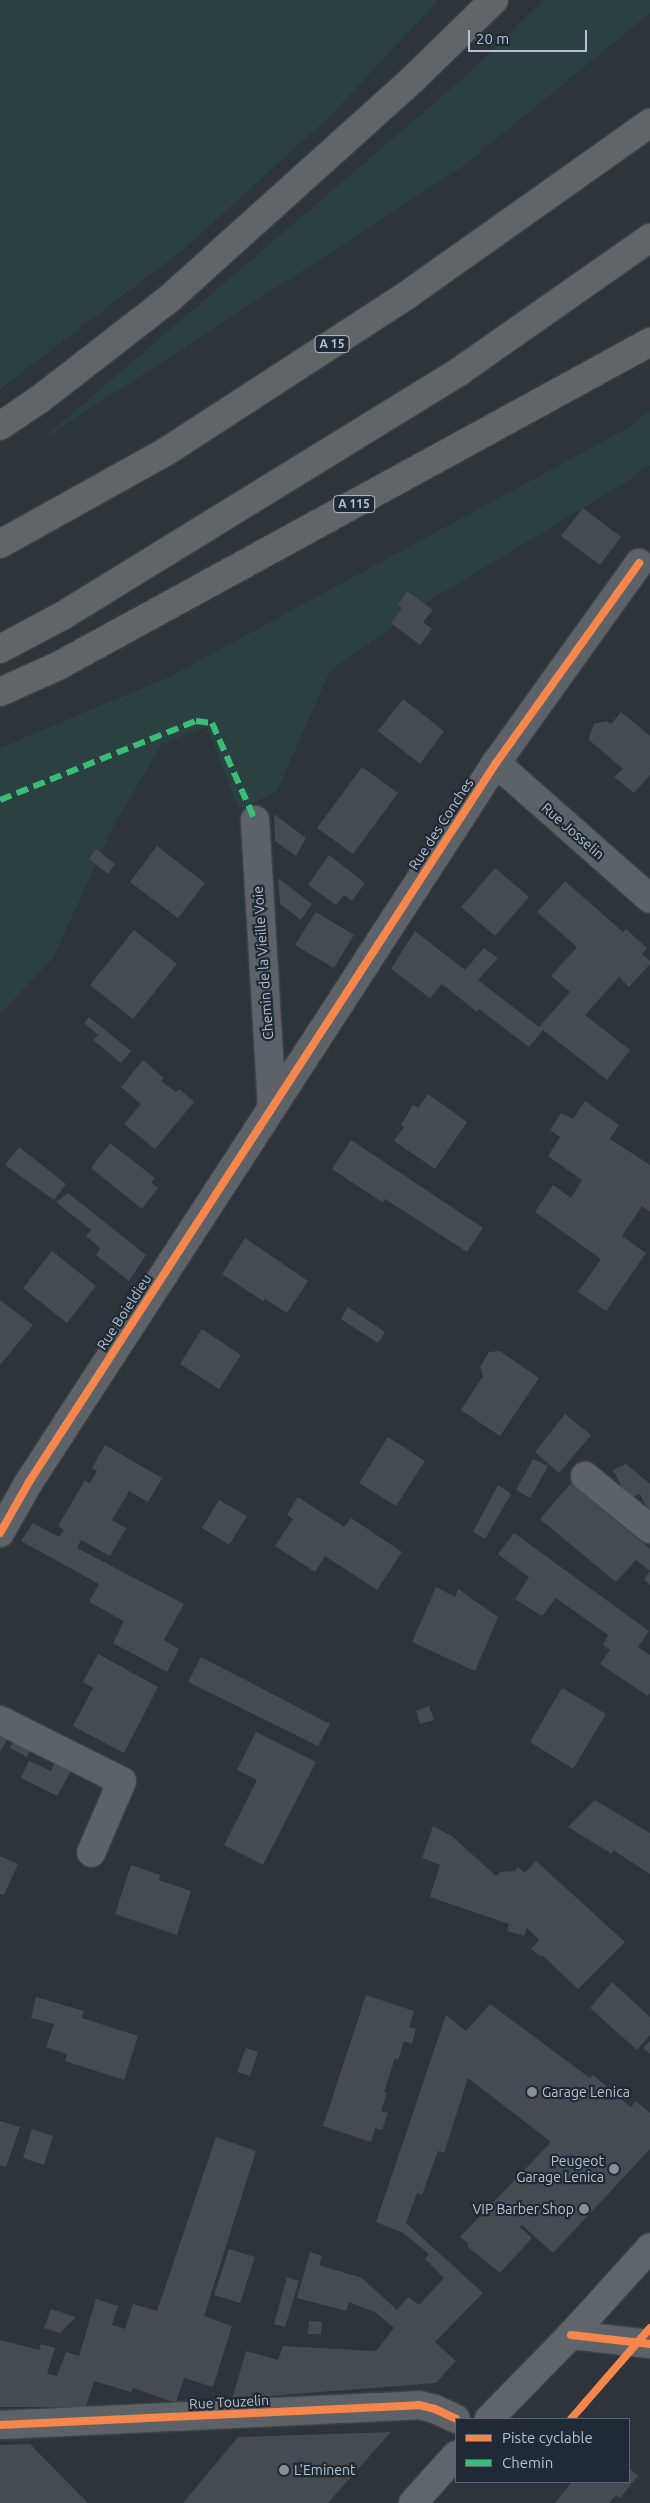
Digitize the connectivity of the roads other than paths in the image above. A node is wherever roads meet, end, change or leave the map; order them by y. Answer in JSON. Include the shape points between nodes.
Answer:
{"nodes":[{"id":1,"x":494,"y":0,"type":"edge"},
{"id":2,"x":650,"y":123,"type":"edge"},
{"id":3,"x":650,"y":238,"type":"edge"},
{"id":4,"x":650,"y":342,"type":"edge"},
{"id":5,"x":0,"y":426,"type":"edge"},
{"id":6,"x":0,"y":544,"type":"edge"},
{"id":7,"x":639,"y":563,"type":"dead end"},
{"id":8,"x":0,"y":649,"type":"edge"},
{"id":9,"x":0,"y":692,"type":"edge"},
{"id":10,"x":496,"y":763,"type":"junction"},
{"id":11,"x":255,"y":820,"type":"dead end"},
{"id":12,"x":650,"y":899,"type":"edge"},
{"id":13,"x":272,"y":1105,"type":"junction"},
{"id":14,"x":585,"y":1476,"type":"dead end"},
{"id":15,"x":650,"y":1529,"type":"edge"},
{"id":16,"x":0,"y":1533,"type":"edge"},
{"id":17,"x":0,"y":1720,"type":"edge"},
{"id":18,"x":91,"y":1853,"type":"dead end"},
{"id":19,"x":650,"y":2248,"type":"edge"},
{"id":20,"x":571,"y":2335,"type":"junction"},
{"id":21,"x":650,"y":2344,"type":"edge"},
{"id":22,"x":491,"y":2418,"type":"edge"},
{"id":23,"x":455,"y":2419,"type":"edge"},
{"id":24,"x":0,"y":2425,"type":"edge"},
{"id":25,"x":455,"y":2456,"type":"edge"},
{"id":26,"x":413,"y":2503,"type":"edge"}],
"edges":[{"from":1,"to":5,"type":"highway","via":[[413,79],[170,298]]},
{"from":2,"to":6,"type":"highway","number":"A 15","via":[[407,294],[176,445]]},
{"from":3,"to":8,"type":"highway","via":[[460,371],[62,616]]},
{"from":4,"to":9,"type":"highway","number":"A 115","via":[[58,666]]},
{"from":7,"to":10,"type":"street","name":"Rue des Conches"},
{"from":10,"to":12,"type":"street","name":"Rue Josselin"},
{"from":10,"to":13,"type":"street","name":"Rue des Conches"},
{"from":11,"to":13,"type":"street","name":"Chemin de la Vieille Voie"},
{"from":13,"to":16,"type":"street","name":"Rue Boieldieu","via":[[29,1482]]},
{"from":14,"to":15,"type":"street"},
{"from":17,"to":18,"type":"street","via":[[122,1781]]},
{"from":19,"to":20,"type":"main road"},
{"from":20,"to":21,"type":"street"},
{"from":20,"to":22,"type":"main road"},
{"from":23,"to":24,"type":"street","name":"Rue Touzelin","via":[[419,2406]]},
{"from":25,"to":26,"type":"main road"}]}
